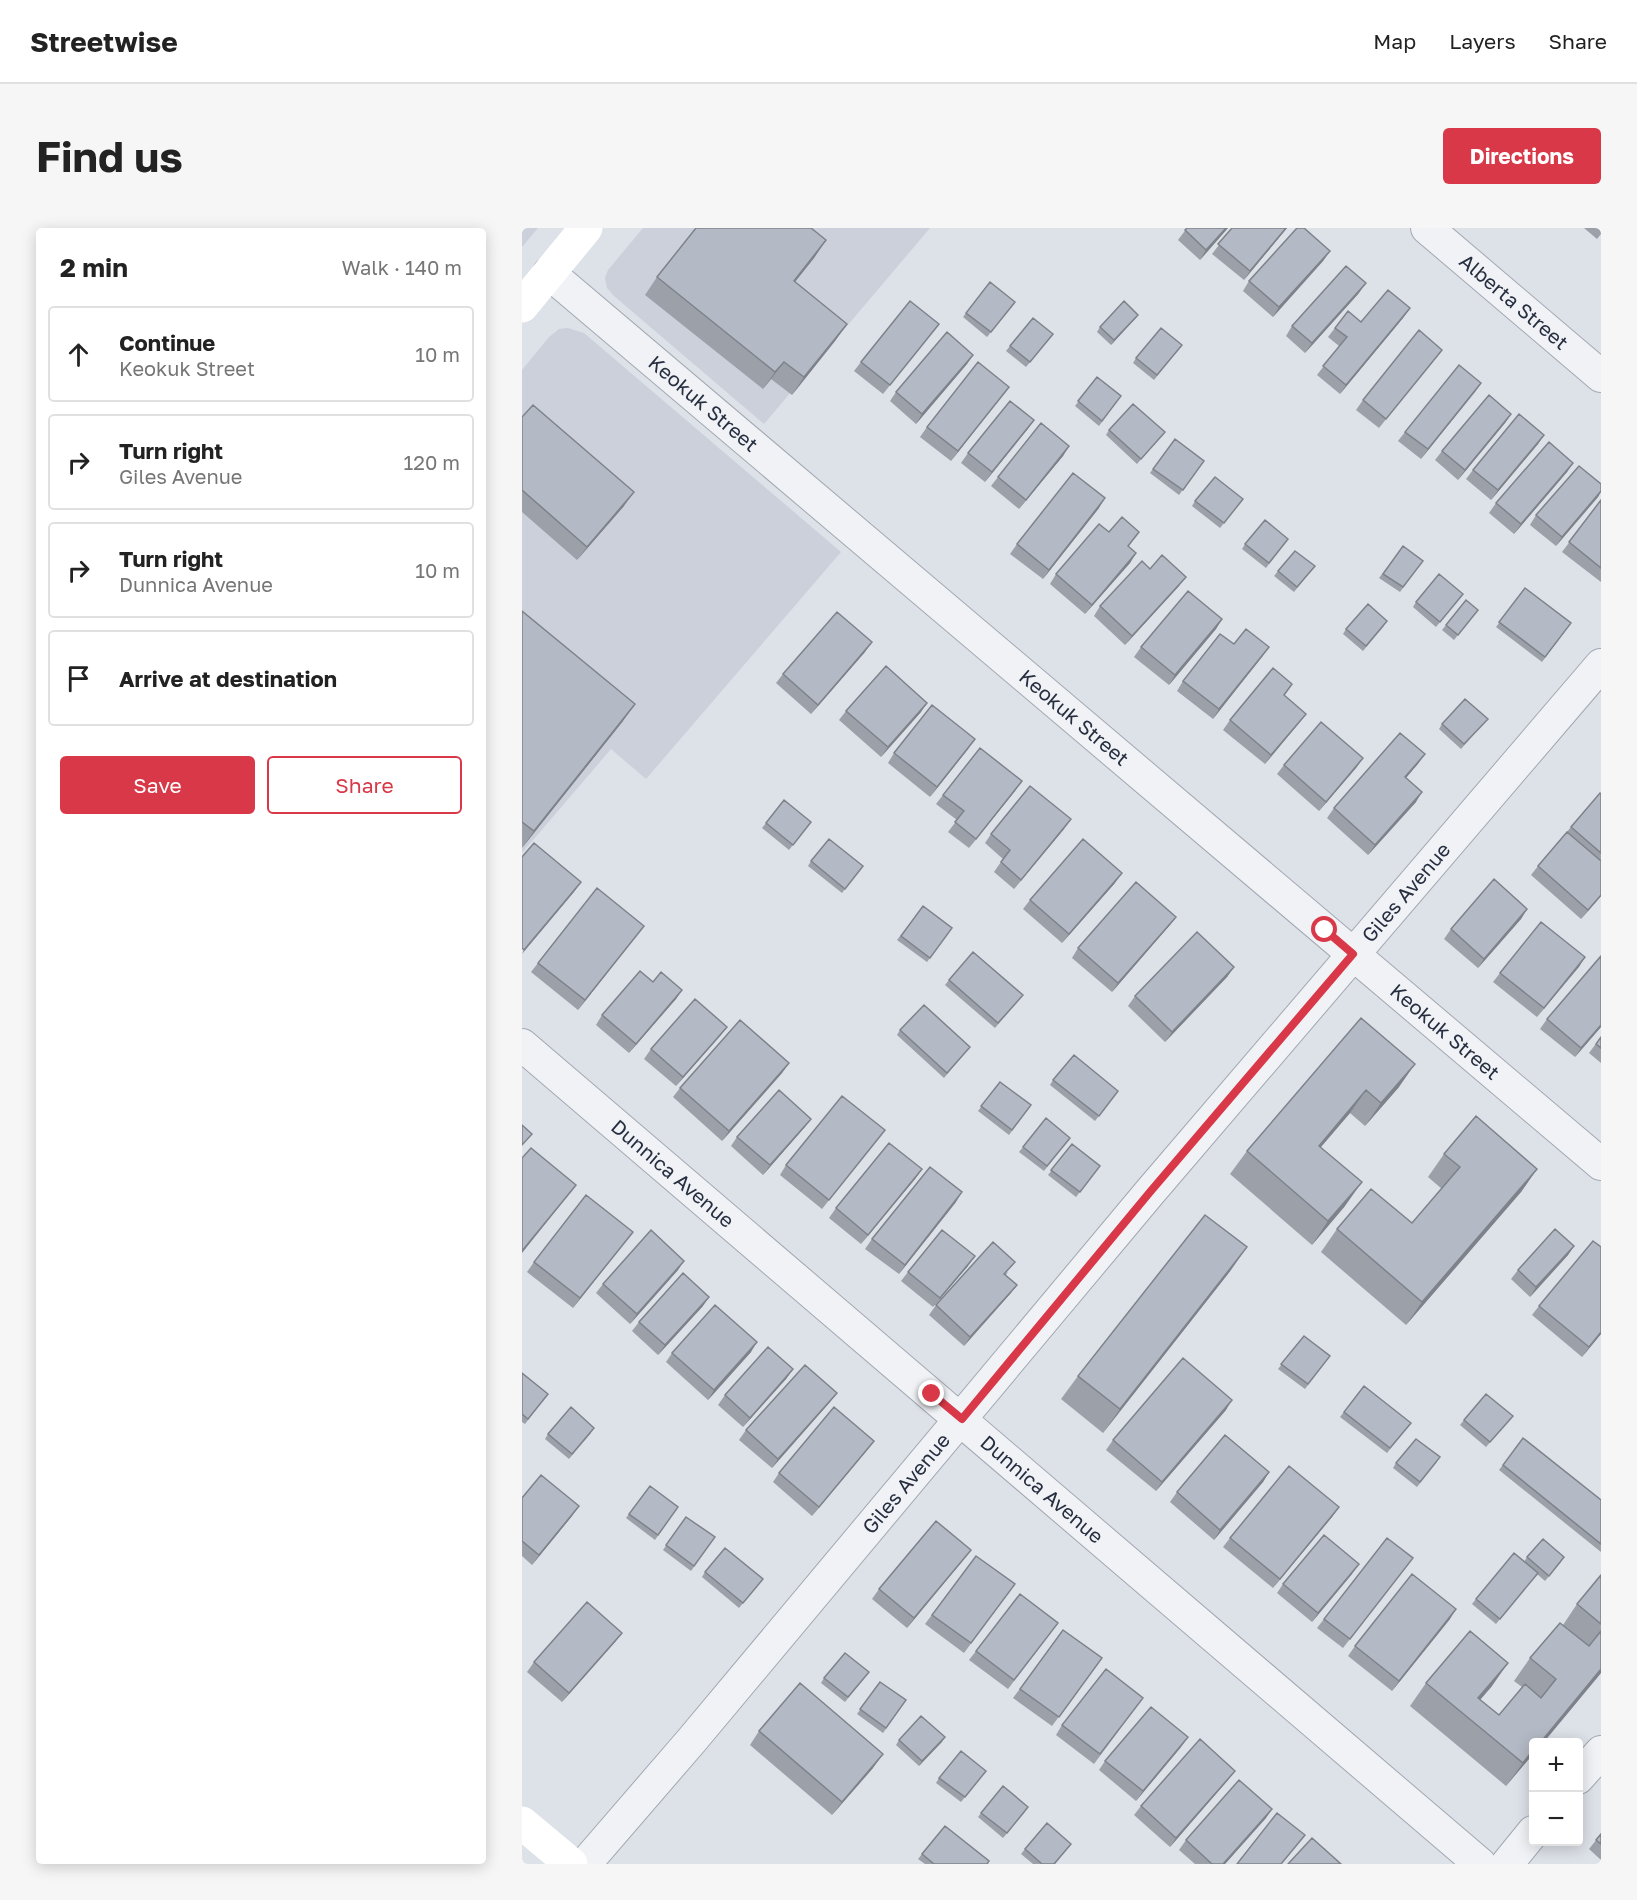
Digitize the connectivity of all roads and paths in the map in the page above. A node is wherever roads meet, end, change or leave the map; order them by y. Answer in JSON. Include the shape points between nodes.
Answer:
{"nodes":[{"id":1,"x":586,"y":228,"type":"edge"},
{"id":2,"x":1427,"y":228,"type":"edge"},
{"id":3,"x":549,"y":273,"type":"junction"},
{"id":4,"x":522,"y":306,"type":"edge"},
{"id":5,"x":1601,"y":376,"type":"edge"},
{"id":6,"x":1601,"y":665,"type":"edge"},
{"id":7,"x":1353,"y":954,"type":"junction"},
{"id":8,"x":522,"y":1045,"type":"edge"},
{"id":9,"x":1601,"y":1164,"type":"edge"},
{"id":10,"x":962,"y":1419,"type":"junction"},
{"id":11,"x":1601,"y":1752,"type":"edge"},
{"id":12,"x":1583,"y":1772,"type":"edge"},
{"id":13,"x":522,"y":1823,"type":"edge"},
{"id":14,"x":1529,"y":1837,"type":"edge"},
{"id":15,"x":571,"y":1864,"type":"edge"},
{"id":16,"x":585,"y":1864,"type":"edge"},
{"id":17,"x":1480,"y":1864,"type":"edge"},
{"id":18,"x":1507,"y":1864,"type":"edge"}],
"edges":[{"from":1,"to":3,"type":"main road"},
{"from":2,"to":5,"type":"street","name":"Alberta Street"},
{"from":3,"to":4,"type":"main road"},
{"from":3,"to":7,"type":"street","name":"Keokuk Street"},
{"from":6,"to":7,"type":"street","name":"Giles Avenue"},
{"from":7,"to":9,"type":"street","name":"Keokuk Street"},
{"from":7,"to":10,"type":"street","name":"Giles Avenue"},
{"from":8,"to":10,"type":"street","name":"Dunnica Avenue"},
{"from":10,"to":16,"type":"street","name":"Giles Avenue"},
{"from":10,"to":17,"type":"street","name":"Dunnica Avenue"},
{"from":11,"to":12,"type":"street"},
{"from":13,"to":15,"type":"main road"},
{"from":14,"to":18,"type":"street"}]}
